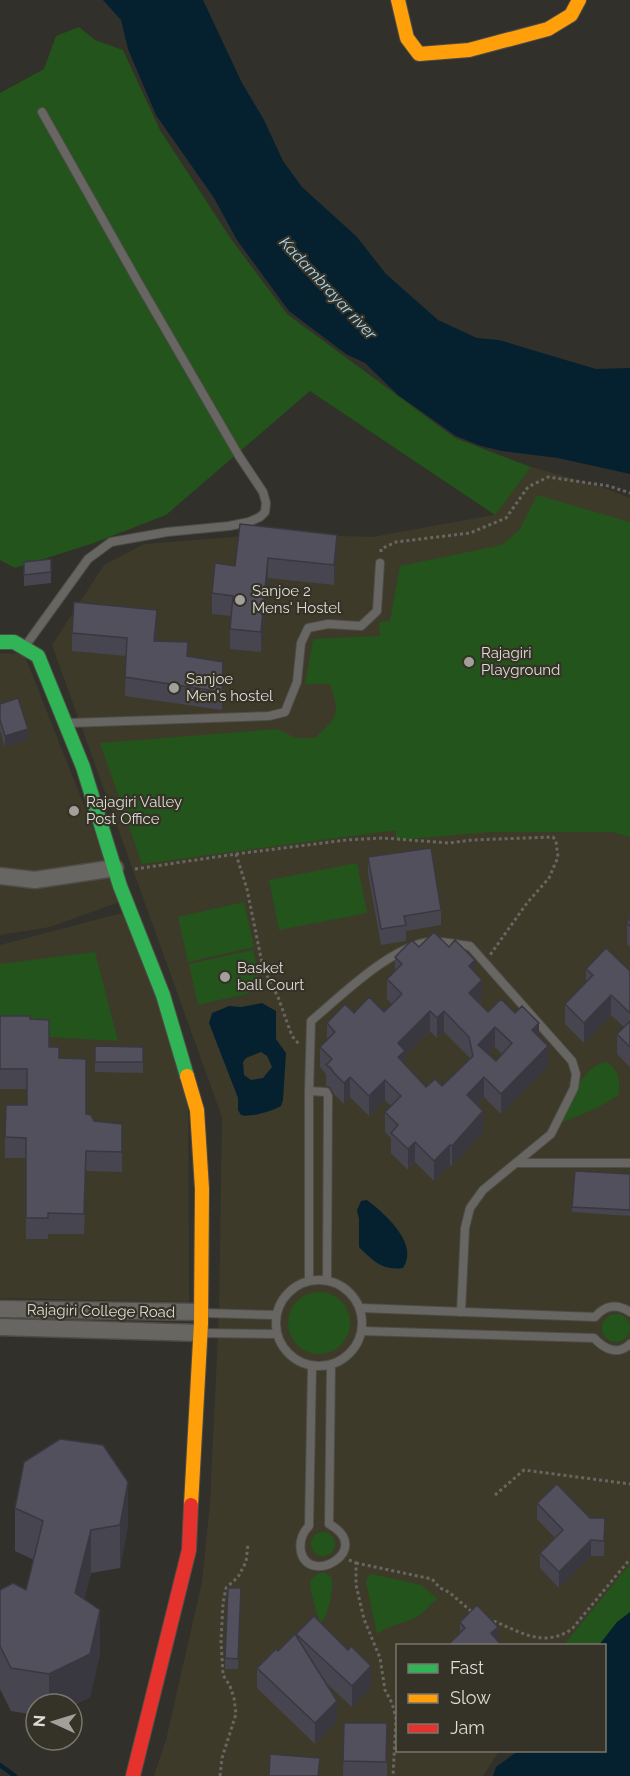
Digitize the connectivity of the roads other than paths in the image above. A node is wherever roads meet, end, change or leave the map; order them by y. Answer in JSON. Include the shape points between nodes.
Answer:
{"nodes":[{"id":1,"x":398,"y":0,"type":"edge"},
{"id":2,"x":579,"y":0,"type":"edge"},
{"id":3,"x":42,"y":112,"type":"dead end"},
{"id":4,"x":380,"y":563,"type":"road end"},
{"id":5,"x":0,"y":642,"type":"edge"},
{"id":6,"x":23,"y":647,"type":"junction"},
{"id":7,"x":65,"y":723,"type":"junction"},
{"id":8,"x":122,"y":869,"type":"junction"},
{"id":9,"x":0,"y":876,"type":"edge"},
{"id":10,"x":309,"y":1091,"type":"junction"},
{"id":11,"x":516,"y":1163,"type":"junction"},
{"id":12,"x":630,"y":1163,"type":"edge"},
{"id":13,"x":309,"y":1280,"type":"junction"},
{"id":14,"x":327,"y":1280,"type":"junction"},
{"id":15,"x":361,"y":1308,"type":"junction"},
{"id":16,"x":0,"y":1309,"type":"edge"},
{"id":17,"x":201,"y":1312,"type":"junction"},
{"id":18,"x":461,"y":1312,"type":"junction"},
{"id":19,"x":630,"y":1312,"type":"edge"},
{"id":20,"x":276,"y":1315,"type":"junction"},
{"id":21,"x":0,"y":1327,"type":"edge"},
{"id":22,"x":362,"y":1331,"type":"junction"},
{"id":23,"x":201,"y":1332,"type":"junction"},
{"id":24,"x":276,"y":1334,"type":"junction"},
{"id":25,"x":630,"y":1344,"type":"edge"},
{"id":26,"x":331,"y":1365,"type":"junction"},
{"id":27,"x":312,"y":1366,"type":"junction"},
{"id":28,"x":133,"y":1776,"type":"edge"}],
"edges":[{"from":1,"to":2,"type":"street","via":[[407,38],[419,54],[469,50],[548,29],[571,15]]},
{"from":3,"to":6,"type":"lane","via":[[266,503],[260,518],[249,522],[111,542],[88,559]]},
{"from":4,"to":7,"type":"lane","via":[[377,611],[361,626],[328,624],[308,628],[301,643],[297,682],[285,712],[269,716]]},
{"from":5,"to":6,"type":"street"},
{"from":6,"to":7,"type":"street","via":[[38,656]]},
{"from":7,"to":8,"type":"street"},
{"from":8,"to":9,"type":"street","via":[[34,880]]},
{"from":8,"to":17,"type":"street","via":[[197,1110],[202,1189]]},
{"from":10,"to":11,"type":"lane","via":[[310,1021],[385,961],[408,948],[430,941],[470,946],[572,1061],[576,1074],[574,1088],[551,1134]]},
{"from":10,"to":13,"type":"lane"},
{"from":10,"to":14,"type":"lane","via":[[326,1092],[328,1096]]},
{"from":11,"to":12,"type":"lane"},
{"from":11,"to":18,"type":"lane","via":[[483,1190],[470,1208],[465,1228]]},
{"from":13,"to":14,"type":"lane"},
{"from":13,"to":20,"type":"lane","via":[[291,1290]]},
{"from":14,"to":15,"type":"lane","via":[[345,1287]]},
{"from":15,"to":18,"type":"lane"},
{"from":15,"to":22,"type":"lane"},
{"from":16,"to":17,"type":"street","name":"Rajagiri College Road"},
{"from":17,"to":20,"type":"lane"},
{"from":17,"to":23,"type":"street"},
{"from":18,"to":19,"type":"lane","via":[[595,1317],[610,1306]]},
{"from":20,"to":24,"type":"lane"},
{"from":21,"to":23,"type":"street","name":"Rajagiri College Road"},
{"from":22,"to":25,"type":"lane","via":[[594,1338],[614,1351]]},
{"from":22,"to":26,"type":"lane","via":[[349,1356]]},
{"from":23,"to":24,"type":"lane"},
{"from":23,"to":28,"type":"street","via":[[189,1550]]},
{"from":24,"to":27,"type":"lane","via":[[294,1359]]},
{"from":26,"to":27,"type":"lane"},
{"from":26,"to":27,"type":"lane","via":[[329,1524],[343,1536],[345,1544],[342,1557],[326,1566],[306,1561],[301,1542],[309,1526]]}]}
